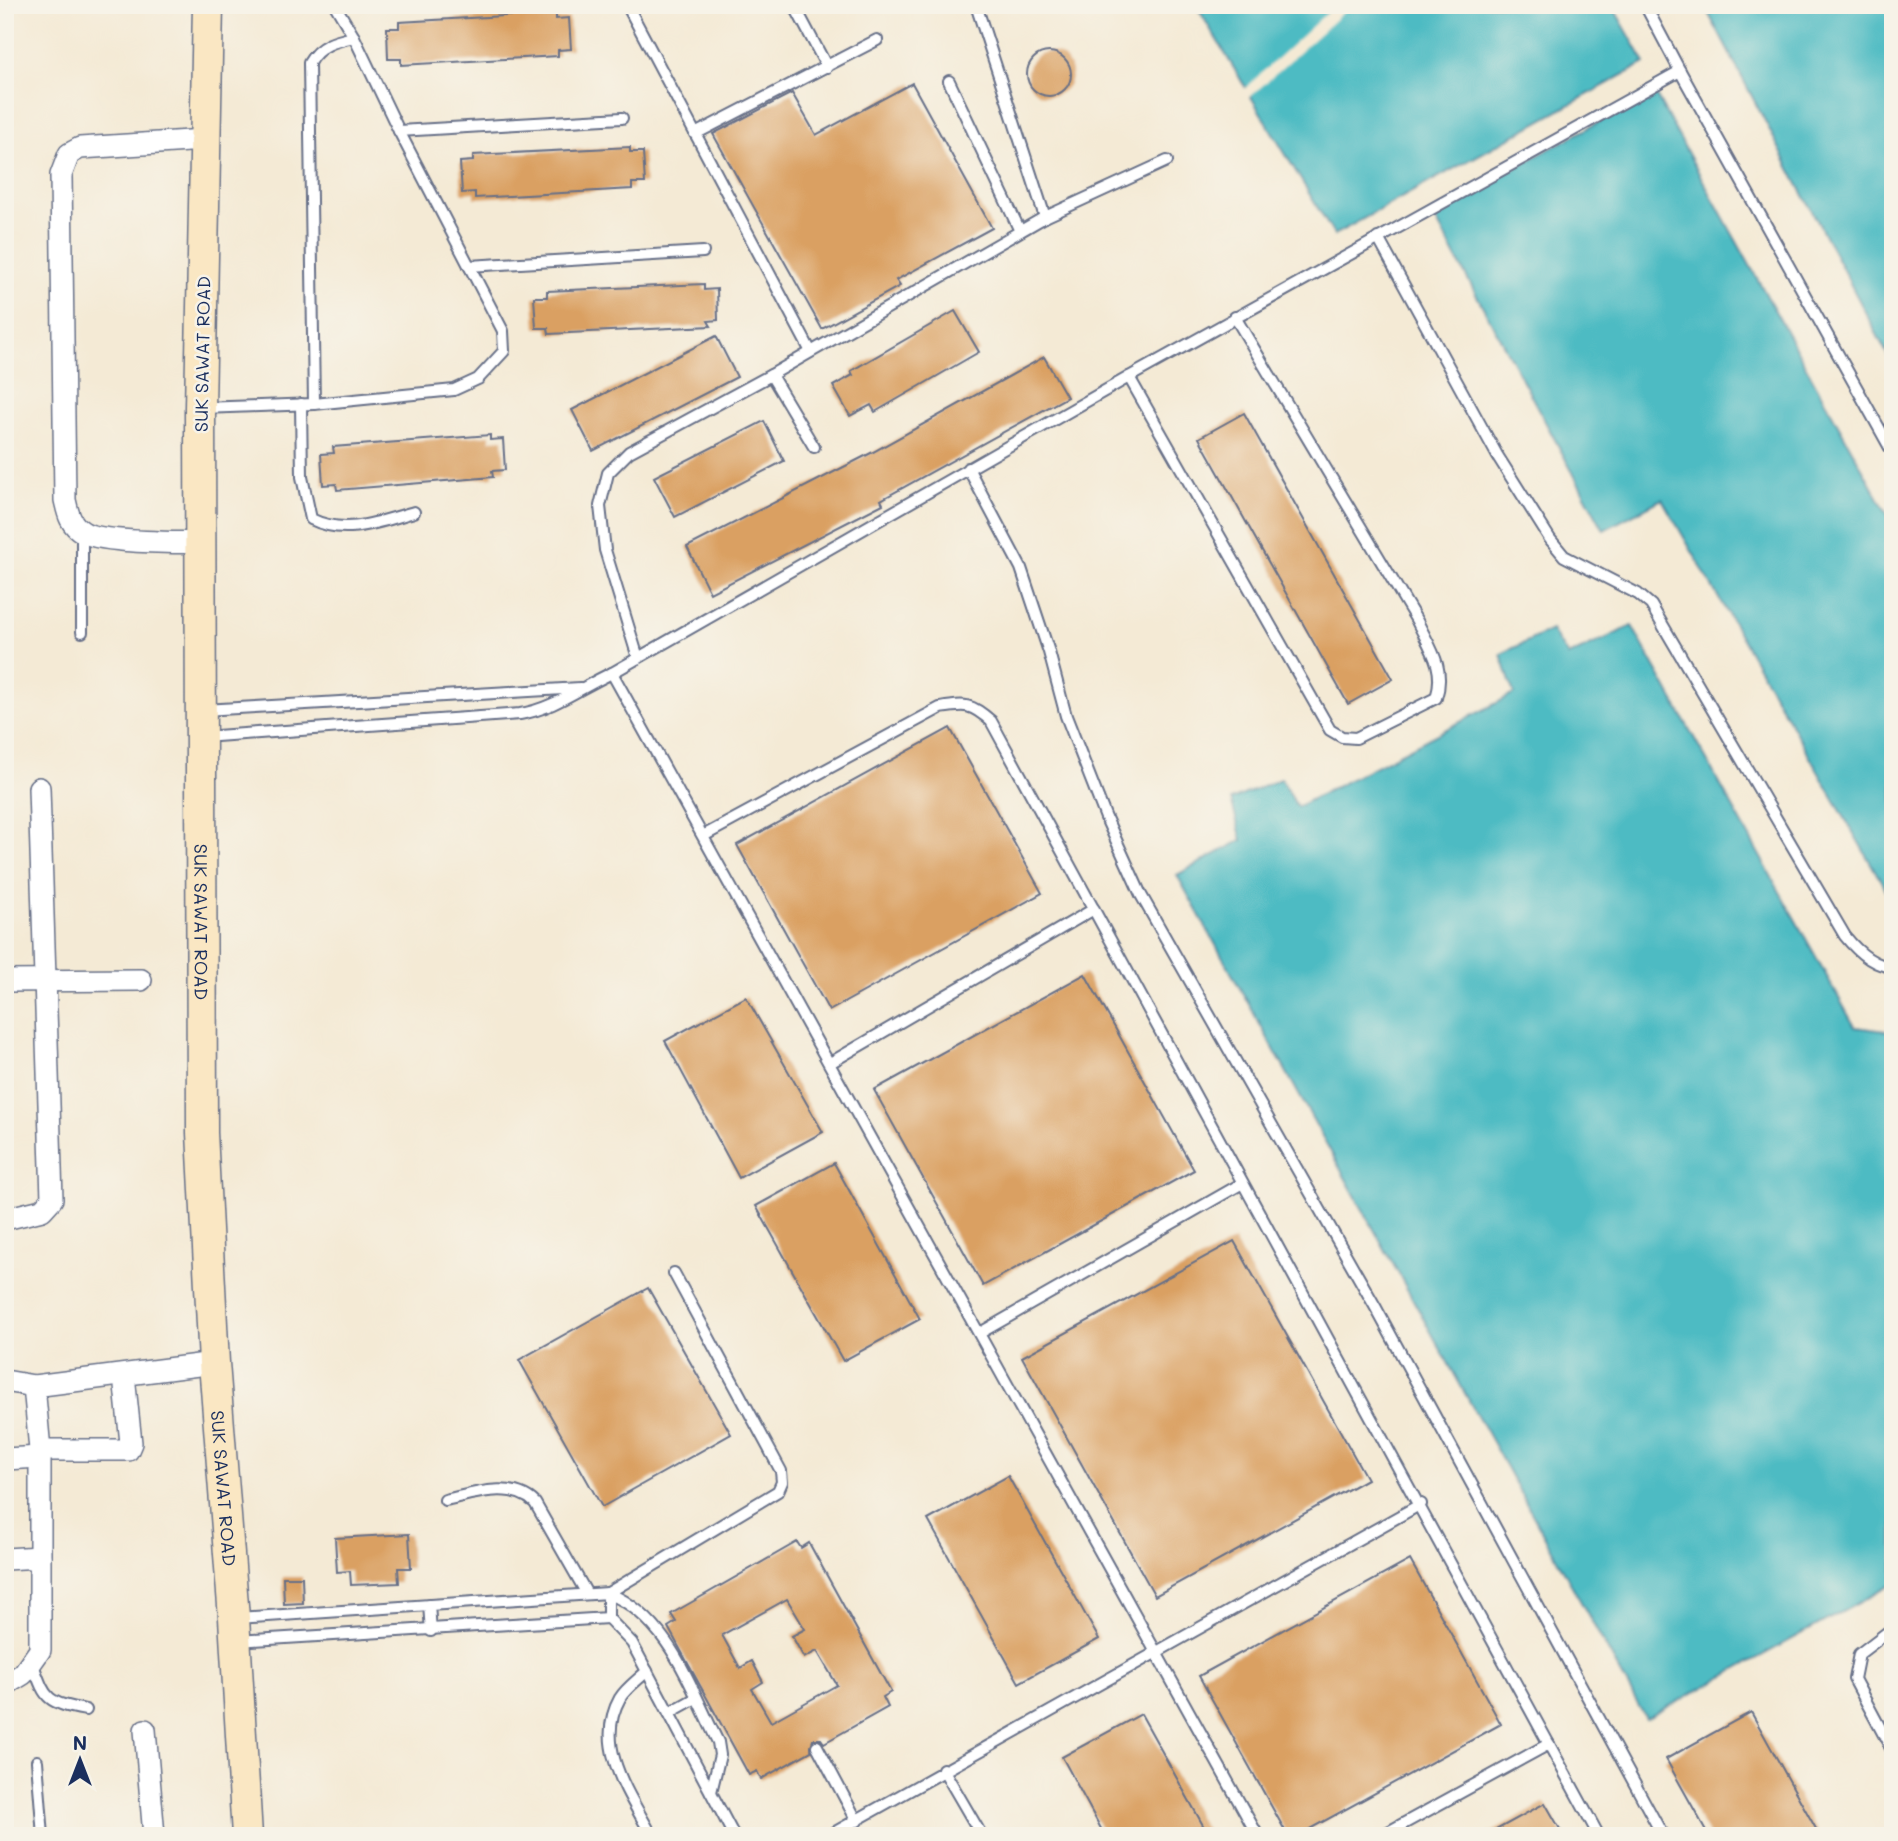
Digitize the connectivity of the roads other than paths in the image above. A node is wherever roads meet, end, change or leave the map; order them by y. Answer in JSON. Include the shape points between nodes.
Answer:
{"nodes":[{"id":1,"x":208,"y":5,"type":"edge"},
{"id":2,"x":335,"y":5,"type":"edge"},
{"id":3,"x":627,"y":5,"type":"edge"},
{"id":4,"x":794,"y":5,"type":"edge"},
{"id":5,"x":976,"y":5,"type":"edge"},
{"id":6,"x":1645,"y":5,"type":"edge"},
{"id":7,"x":354,"y":37,"type":"junction"},
{"id":8,"x":877,"y":40,"type":"dead end"},
{"id":9,"x":827,"y":67,"type":"junction"},
{"id":10,"x":1680,"y":71,"type":"junction"},
{"id":11,"x":949,"y":81,"type":"dead end"},
{"id":12,"x":622,"y":118,"type":"dead end"},
{"id":13,"x":399,"y":131,"type":"junction"},
{"id":14,"x":695,"y":134,"type":"junction"},
{"id":15,"x":205,"y":140,"type":"junction"},
{"id":16,"x":1167,"y":161,"type":"dead end"},
{"id":17,"x":1045,"y":217,"type":"junction"},
{"id":18,"x":1020,"y":231,"type":"junction"},
{"id":19,"x":1378,"y":238,"type":"junction"},
{"id":20,"x":703,"y":252,"type":"dead end"},
{"id":21,"x":469,"y":266,"type":"junction"},
{"id":22,"x":1235,"y":317,"type":"junction"},
{"id":23,"x":810,"y":350,"type":"junction"},
{"id":24,"x":771,"y":375,"type":"junction"},
{"id":25,"x":1129,"y":377,"type":"junction"},
{"id":26,"x":301,"y":404,"type":"junction"},
{"id":27,"x":314,"y":404,"type":"junction"},
{"id":28,"x":200,"y":408,"type":"junction"},
{"id":29,"x":814,"y":447,"type":"dead end"},
{"id":30,"x":1893,"y":453,"type":"edge"},
{"id":31,"x":968,"y":468,"type":"junction"},
{"id":32,"x":414,"y":512,"type":"dead end"},
{"id":33,"x":82,"y":532,"type":"junction"},
{"id":34,"x":201,"y":544,"type":"junction"},
{"id":35,"x":82,"y":632,"type":"dead end"},
{"id":36,"x":638,"y":658,"type":"junction"},
{"id":37,"x":612,"y":673,"type":"junction"},
{"id":38,"x":580,"y":688,"type":"junction"},
{"id":39,"x":203,"y":724,"type":"junction"},
{"id":40,"x":39,"y":788,"type":"dead end"},
{"id":41,"x":705,"y":835,"type":"junction"},
{"id":42,"x":1094,"y":909,"type":"junction"},
{"id":43,"x":1893,"y":967,"type":"edge"},
{"id":44,"x":141,"y":980,"type":"dead end"},
{"id":45,"x":5,"y":981,"type":"edge"},
{"id":46,"x":44,"y":981,"type":"junction"},
{"id":47,"x":830,"y":1063,"type":"junction"},
{"id":48,"x":1241,"y":1184,"type":"junction"},
{"id":49,"x":5,"y":1219,"type":"edge"},
{"id":50,"x":674,"y":1273,"type":"dead end"},
{"id":51,"x":980,"y":1333,"type":"junction"},
{"id":52,"x":214,"y":1363,"type":"junction"},
{"id":53,"x":133,"y":1375,"type":"junction"},
{"id":54,"x":5,"y":1381,"type":"edge"},
{"id":55,"x":34,"y":1386,"type":"junction"},
{"id":56,"x":40,"y":1453,"type":"junction"},
{"id":57,"x":5,"y":1459,"type":"edge"},
{"id":58,"x":445,"y":1500,"type":"dead end"},
{"id":59,"x":1421,"y":1504,"type":"junction"},
{"id":60,"x":40,"y":1557,"type":"junction"},
{"id":61,"x":5,"y":1559,"type":"edge"},
{"id":62,"x":608,"y":1592,"type":"junction"},
{"id":63,"x":587,"y":1594,"type":"junction"},
{"id":64,"x":429,"y":1605,"type":"junction"},
{"id":65,"x":608,"y":1618,"type":"junction"},
{"id":66,"x":1893,"y":1628,"type":"edge"},
{"id":67,"x":235,"y":1630,"type":"junction"},
{"id":68,"x":431,"y":1631,"type":"junction"},
{"id":69,"x":1155,"y":1651,"type":"junction"},
{"id":70,"x":32,"y":1662,"type":"junction"},
{"id":71,"x":647,"y":1671,"type":"junction"},
{"id":72,"x":5,"y":1685,"type":"edge"},
{"id":73,"x":696,"y":1698,"type":"junction"},
{"id":74,"x":86,"y":1710,"type":"dead end"},
{"id":75,"x":669,"y":1713,"type":"junction"},
{"id":76,"x":145,"y":1730,"type":"dead end"},
{"id":77,"x":1549,"y":1744,"type":"junction"},
{"id":78,"x":817,"y":1746,"type":"dead end"},
{"id":79,"x":1893,"y":1752,"type":"edge"},
{"id":80,"x":37,"y":1762,"type":"dead end"},
{"id":81,"x":943,"y":1769,"type":"junction"},
{"id":82,"x":711,"y":1792,"type":"junction"},
{"id":83,"x":857,"y":1821,"type":"junction"},
{"id":84,"x":43,"y":1836,"type":"edge"},
{"id":85,"x":154,"y":1836,"type":"edge"},
{"id":86,"x":247,"y":1836,"type":"edge"},
{"id":87,"x":652,"y":1836,"type":"edge"},
{"id":88,"x":734,"y":1836,"type":"edge"},
{"id":89,"x":828,"y":1836,"type":"edge"},
{"id":90,"x":982,"y":1836,"type":"edge"},
{"id":91,"x":1258,"y":1836,"type":"edge"},
{"id":92,"x":1381,"y":1836,"type":"edge"},
{"id":93,"x":1599,"y":1836,"type":"edge"},
{"id":94,"x":1663,"y":1836,"type":"edge"}],
"edges":[{"from":1,"to":15,"type":"main road","name":"SUK SAWAT ROAD"},
{"from":2,"to":7,"type":"lane"},
{"from":3,"to":14,"type":"lane"},
{"from":4,"to":9,"type":"lane"},
{"from":5,"to":17,"type":"lane"},
{"from":6,"to":10,"type":"lane"},
{"from":7,"to":13,"type":"lane"},
{"from":7,"to":27,"type":"lane","via":[[332,41],[315,52],[309,63]]},
{"from":8,"to":9,"type":"lane"},
{"from":9,"to":14,"type":"lane"},
{"from":10,"to":19,"type":"lane"},
{"from":10,"to":30,"type":"lane"},
{"from":11,"to":18,"type":"lane"},
{"from":12,"to":13,"type":"lane"},
{"from":13,"to":21,"type":"lane"},
{"from":14,"to":23,"type":"lane"},
{"from":15,"to":28,"type":"main road","name":"SUK SAWAT ROAD"},
{"from":15,"to":33,"type":"street","via":[[94,145],[69,154],[63,164],[65,500],[68,515]]},
{"from":16,"to":17,"type":"lane"},
{"from":17,"to":18,"type":"lane"},
{"from":18,"to":23,"type":"lane"},
{"from":19,"to":22,"type":"lane"},
{"from":19,"to":43,"type":"lane","via":[[1497,455],[1550,540],[1564,556],[1651,605],[1845,936],[1858,952],[1884,967]]},
{"from":20,"to":21,"type":"lane"},
{"from":21,"to":27,"type":"lane","via":[[503,331],[504,351],[478,379],[454,390]]},
{"from":22,"to":25,"type":"lane"},
{"from":22,"to":25,"type":"lane","via":[[1417,621],[1440,668],[1436,698],[1356,738],[1330,730]]},
{"from":23,"to":24,"type":"lane"},
{"from":24,"to":29,"type":"lane"},
{"from":24,"to":36,"type":"lane","via":[[629,452],[608,473],[600,506],[605,550]]},
{"from":25,"to":31,"type":"lane"},
{"from":26,"to":27,"type":"lane"},
{"from":26,"to":28,"type":"lane"},
{"from":26,"to":32,"type":"lane","via":[[302,477],[311,519],[328,527],[357,528]]},
{"from":28,"to":34,"type":"main road","name":"SUK SAWAT ROAD"},
{"from":31,"to":36,"type":"lane"},
{"from":31,"to":94,"type":"lane","via":[[1021,568],[1066,716],[1140,895],[1390,1331]]},
{"from":33,"to":34,"type":"street","via":[[92,537]]},
{"from":33,"to":35,"type":"lane"},
{"from":34,"to":39,"type":"main road","name":"SUK SAWAT ROAD"},
{"from":36,"to":37,"type":"lane"},
{"from":37,"to":38,"type":"lane"},
{"from":37,"to":41,"type":"lane"},
{"from":38,"to":39,"type":"lane"},
{"from":38,"to":39,"type":"lane","via":[[556,704],[520,714]]},
{"from":39,"to":52,"type":"main road","name":"SUK SAWAT ROAD","via":[[202,1133]]},
{"from":40,"to":46,"type":"street"},
{"from":41,"to":42,"type":"lane","via":[[940,708],[964,704],[977,708],[991,721]]},
{"from":41,"to":47,"type":"lane"},
{"from":42,"to":47,"type":"lane"},
{"from":42,"to":48,"type":"lane"},
{"from":44,"to":46,"type":"street"},
{"from":45,"to":46,"type":"street"},
{"from":46,"to":49,"type":"street","via":[[52,1199],[42,1210]]},
{"from":47,"to":51,"type":"lane"},
{"from":48,"to":51,"type":"lane"},
{"from":48,"to":59,"type":"lane"},
{"from":50,"to":62,"type":"lane","via":[[782,1482],[778,1491]]},
{"from":51,"to":69,"type":"lane"},
{"from":52,"to":53,"type":"street"},
{"from":52,"to":67,"type":"main road","name":"SUK SAWAT ROAD"},
{"from":53,"to":55,"type":"street"},
{"from":53,"to":56,"type":"street","via":[[128,1450]]},
{"from":54,"to":55,"type":"street"},
{"from":55,"to":56,"type":"street"},
{"from":56,"to":57,"type":"street"},
{"from":56,"to":60,"type":"street"},
{"from":58,"to":63,"type":"lane","via":[[494,1490],[526,1494]]},
{"from":59,"to":69,"type":"lane"},
{"from":59,"to":77,"type":"lane"},
{"from":60,"to":61,"type":"street"},
{"from":60,"to":70,"type":"street","via":[[40,1650]]},
{"from":62,"to":63,"type":"lane"},
{"from":62,"to":65,"type":"lane"},
{"from":62,"to":73,"type":"lane","via":[[641,1612],[670,1646]]},
{"from":63,"to":64,"type":"lane"},
{"from":64,"to":67,"type":"lane"},
{"from":64,"to":68,"type":"lane"},
{"from":65,"to":68,"type":"lane"},
{"from":65,"to":71,"type":"lane","via":[[632,1643]]},
{"from":66,"to":79,"type":"lane","via":[[1858,1654],[1854,1679]]},
{"from":67,"to":68,"type":"lane"},
{"from":67,"to":86,"type":"main road","name":"SUK SAWAT ROAD"},
{"from":69,"to":81,"type":"lane"},
{"from":69,"to":91,"type":"lane"},
{"from":70,"to":72,"type":"street"},
{"from":70,"to":74,"type":"lane","via":[[45,1697],[53,1704]]},
{"from":71,"to":75,"type":"lane"},
{"from":71,"to":87,"type":"lane","via":[[621,1697],[611,1741],[613,1765]]},
{"from":73,"to":75,"type":"lane"},
{"from":73,"to":82,"type":"lane","via":[[718,1742],[720,1755]]},
{"from":75,"to":82,"type":"lane"},
{"from":76,"to":85,"type":"street"},
{"from":77,"to":92,"type":"lane"},
{"from":77,"to":93,"type":"lane"},
{"from":78,"to":83,"type":"lane"},
{"from":80,"to":84,"type":"lane"},
{"from":81,"to":83,"type":"lane"},
{"from":81,"to":90,"type":"lane"},
{"from":82,"to":88,"type":"lane"},
{"from":83,"to":89,"type":"lane"}]}
